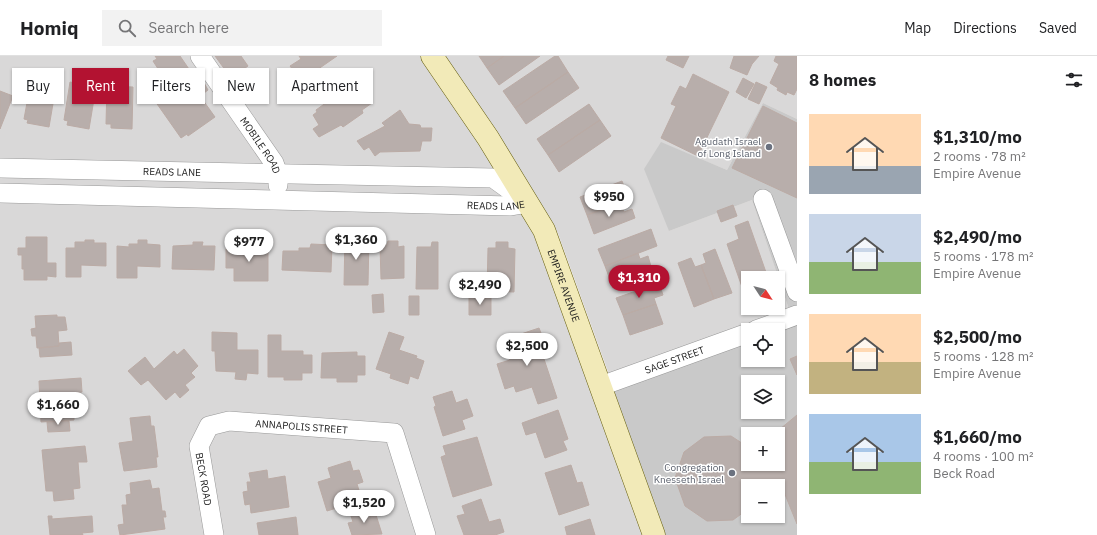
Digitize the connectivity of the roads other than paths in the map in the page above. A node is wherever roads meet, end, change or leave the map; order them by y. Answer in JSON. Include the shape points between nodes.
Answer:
{"nodes":[{"id":1,"x":200,"y":56,"type":"edge"},
{"id":2,"x":432,"y":56,"type":"edge"},
{"id":3,"x":0,"y":168,"type":"edge"},
{"id":4,"x":278,"y":174,"type":"junction"},
{"id":5,"x":0,"y":193,"type":"edge"},
{"id":6,"x":763,"y":199,"type":"dead end"},
{"id":7,"x":278,"y":200,"type":"junction"},
{"id":8,"x":528,"y":203,"type":"junction"},
{"id":9,"x":797,"y":292,"type":"edge"},
{"id":10,"x":797,"y":315,"type":"edge"},
{"id":11,"x":775,"y":323,"type":"edge"},
{"id":12,"x":741,"y":336,"type":"edge"},
{"id":13,"x":601,"y":386,"type":"junction"},
{"id":14,"x":209,"y":426,"type":"joint"},
{"id":15,"x":214,"y":535,"type":"edge"},
{"id":16,"x":426,"y":535,"type":"edge"},
{"id":17,"x":654,"y":535,"type":"edge"}],
"edges":[{"from":1,"to":4,"type":"street","name":"MOBILE ROAD","via":[[274,163]]},
{"from":2,"to":8,"type":"main road","name":"EMPIRE AVENUE","via":[[488,138]]},
{"from":3,"to":4,"type":"street","name":"READS LANE"},
{"from":4,"to":7,"type":"street","name":"MOBILE ROAD"},
{"from":4,"to":8,"type":"street","name":"READS LANE","via":[[493,178]]},
{"from":5,"to":7,"type":"street","name":"READS LANE"},
{"from":6,"to":9,"type":"street"},
{"from":7,"to":8,"type":"street","name":"READS LANE","via":[[510,206]]},
{"from":8,"to":13,"type":"main road","name":"EMPIRE AVENUE","via":[[544,230]]},
{"from":10,"to":11,"type":"street"},
{"from":12,"to":13,"type":"street","name":"SAGE STREET"},
{"from":13,"to":17,"type":"main road","name":"EMPIRE AVENUE"},
{"from":14,"to":15,"type":"street","name":"BECK ROAD","via":[[199,446]]},
{"from":14,"to":16,"type":"street","name":"ANNAPOLIS STREET","via":[[229,421],[394,433]]}]}
